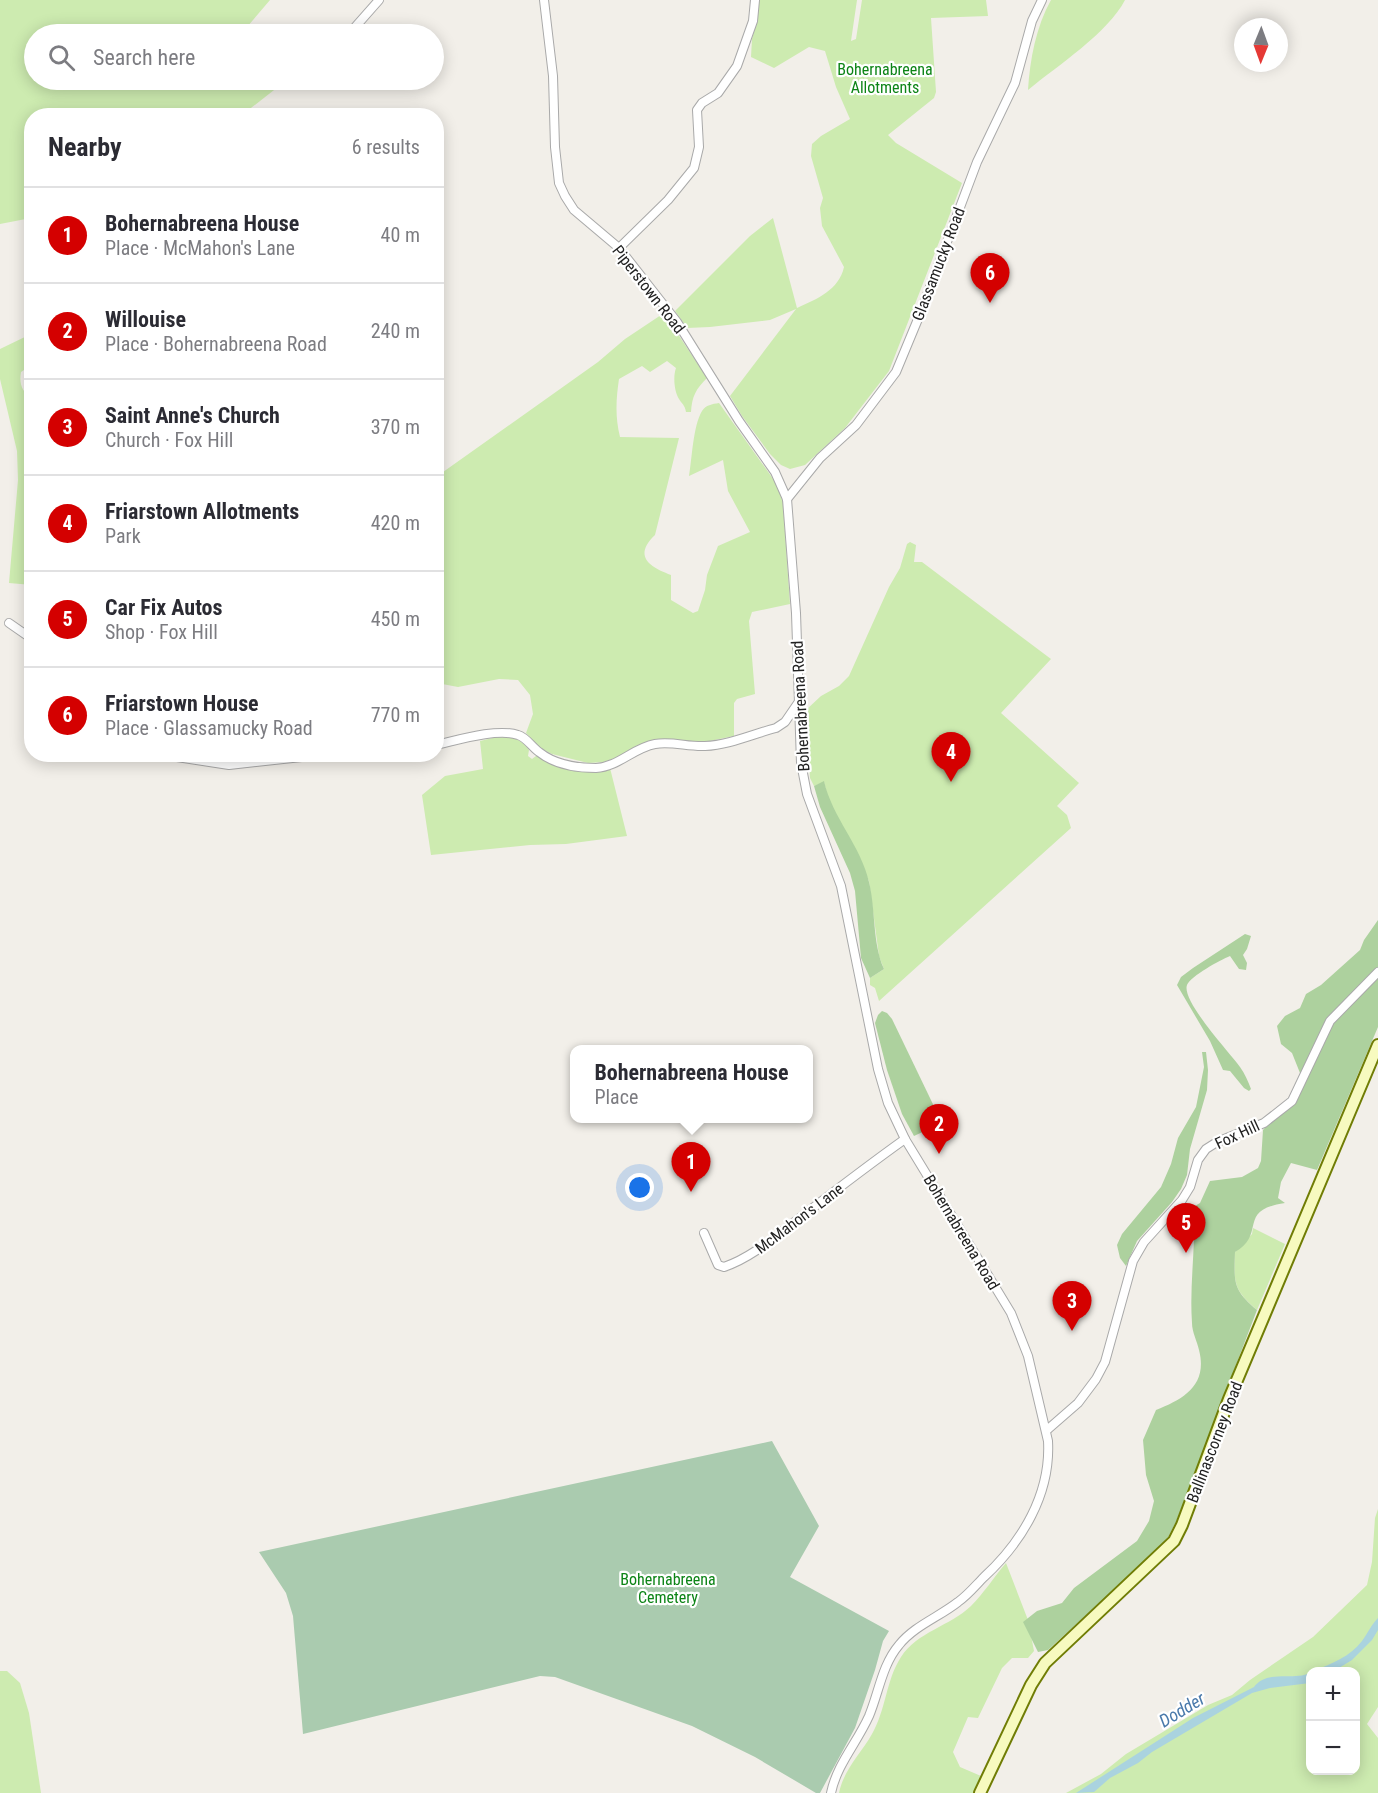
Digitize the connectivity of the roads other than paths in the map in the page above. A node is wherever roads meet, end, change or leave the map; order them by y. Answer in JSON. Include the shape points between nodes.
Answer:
{"nodes":[{"id":1,"x":379,"y":0,"type":"edge"},
{"id":2,"x":544,"y":0,"type":"edge"},
{"id":3,"x":755,"y":0,"type":"edge"},
{"id":4,"x":1042,"y":0,"type":"edge"},
{"id":5,"x":358,"y":24,"type":"edge"},
{"id":6,"x":619,"y":248,"type":"junction"},
{"id":7,"x":787,"y":499,"type":"junction"},
{"id":8,"x":9,"y":623,"type":"dead end"},
{"id":9,"x":24,"y":633,"type":"edge"},
{"id":10,"x":798,"y":703,"type":"junction"},
{"id":11,"x":444,"y":744,"type":"edge"},
{"id":12,"x":209,"y":762,"type":"edge"},
{"id":13,"x":256,"y":762,"type":"edge"},
{"id":14,"x":1378,"y":972,"type":"edge"},
{"id":15,"x":1378,"y":1045,"type":"edge"},
{"id":16,"x":905,"y":1139,"type":"junction"},
{"id":17,"x":704,"y":1233,"type":"dead end"},
{"id":18,"x":1047,"y":1430,"type":"junction"},
{"id":19,"x":831,"y":1793,"type":"edge"},
{"id":20,"x":980,"y":1793,"type":"edge"}],
"edges":[{"from":1,"to":5,"type":"street"},
{"from":2,"to":6,"type":"street","name":"Piperstown Road","via":[[559,183],[574,210]]},
{"from":3,"to":6,"type":"street","via":[[753,21],[737,66],[718,93],[697,110],[699,147],[694,168]]},
{"from":4,"to":7,"type":"street","name":"Glassamucky Road","via":[[1032,21],[1015,83],[977,162],[896,372],[856,425],[820,458]]},
{"from":6,"to":7,"type":"street","name":"Piperstown Road","via":[[677,322],[775,472]]},
{"from":7,"to":10,"type":"street","name":"Bohernabreena Road"},
{"from":8,"to":9,"type":"street"},
{"from":10,"to":11,"type":"street","via":[[776,728],[706,746],[654,744],[596,768],[561,763],[541,754],[521,735],[509,733]]},
{"from":10,"to":16,"type":"street","name":"Bohernabreena Road","via":[[803,778],[841,886],[882,1086]]},
{"from":12,"to":13,"type":"street"},
{"from":14,"to":18,"type":"street","name":"Fox Hill","via":[[1330,1021],[1292,1101],[1264,1123],[1212,1146],[1198,1160],[1182,1200],[1144,1242],[1133,1262],[1105,1362],[1096,1379],[1078,1403]]},
{"from":15,"to":20,"type":"main road","name":"Ballinascorney Road","via":[[1229,1399],[1174,1541],[1045,1663]]},
{"from":16,"to":17,"type":"street","name":"McMahon's Lane","via":[[767,1243],[733,1264],[724,1268],[718,1264]]},
{"from":16,"to":18,"type":"street","name":"Bohernabreena Road","via":[[1011,1313],[1028,1356]]},
{"from":18,"to":19,"type":"street","name":"Bohernabreena Road","via":[[1045,1482],[1027,1524],[973,1589],[910,1634],[893,1653],[870,1714],[839,1766]]}]}
